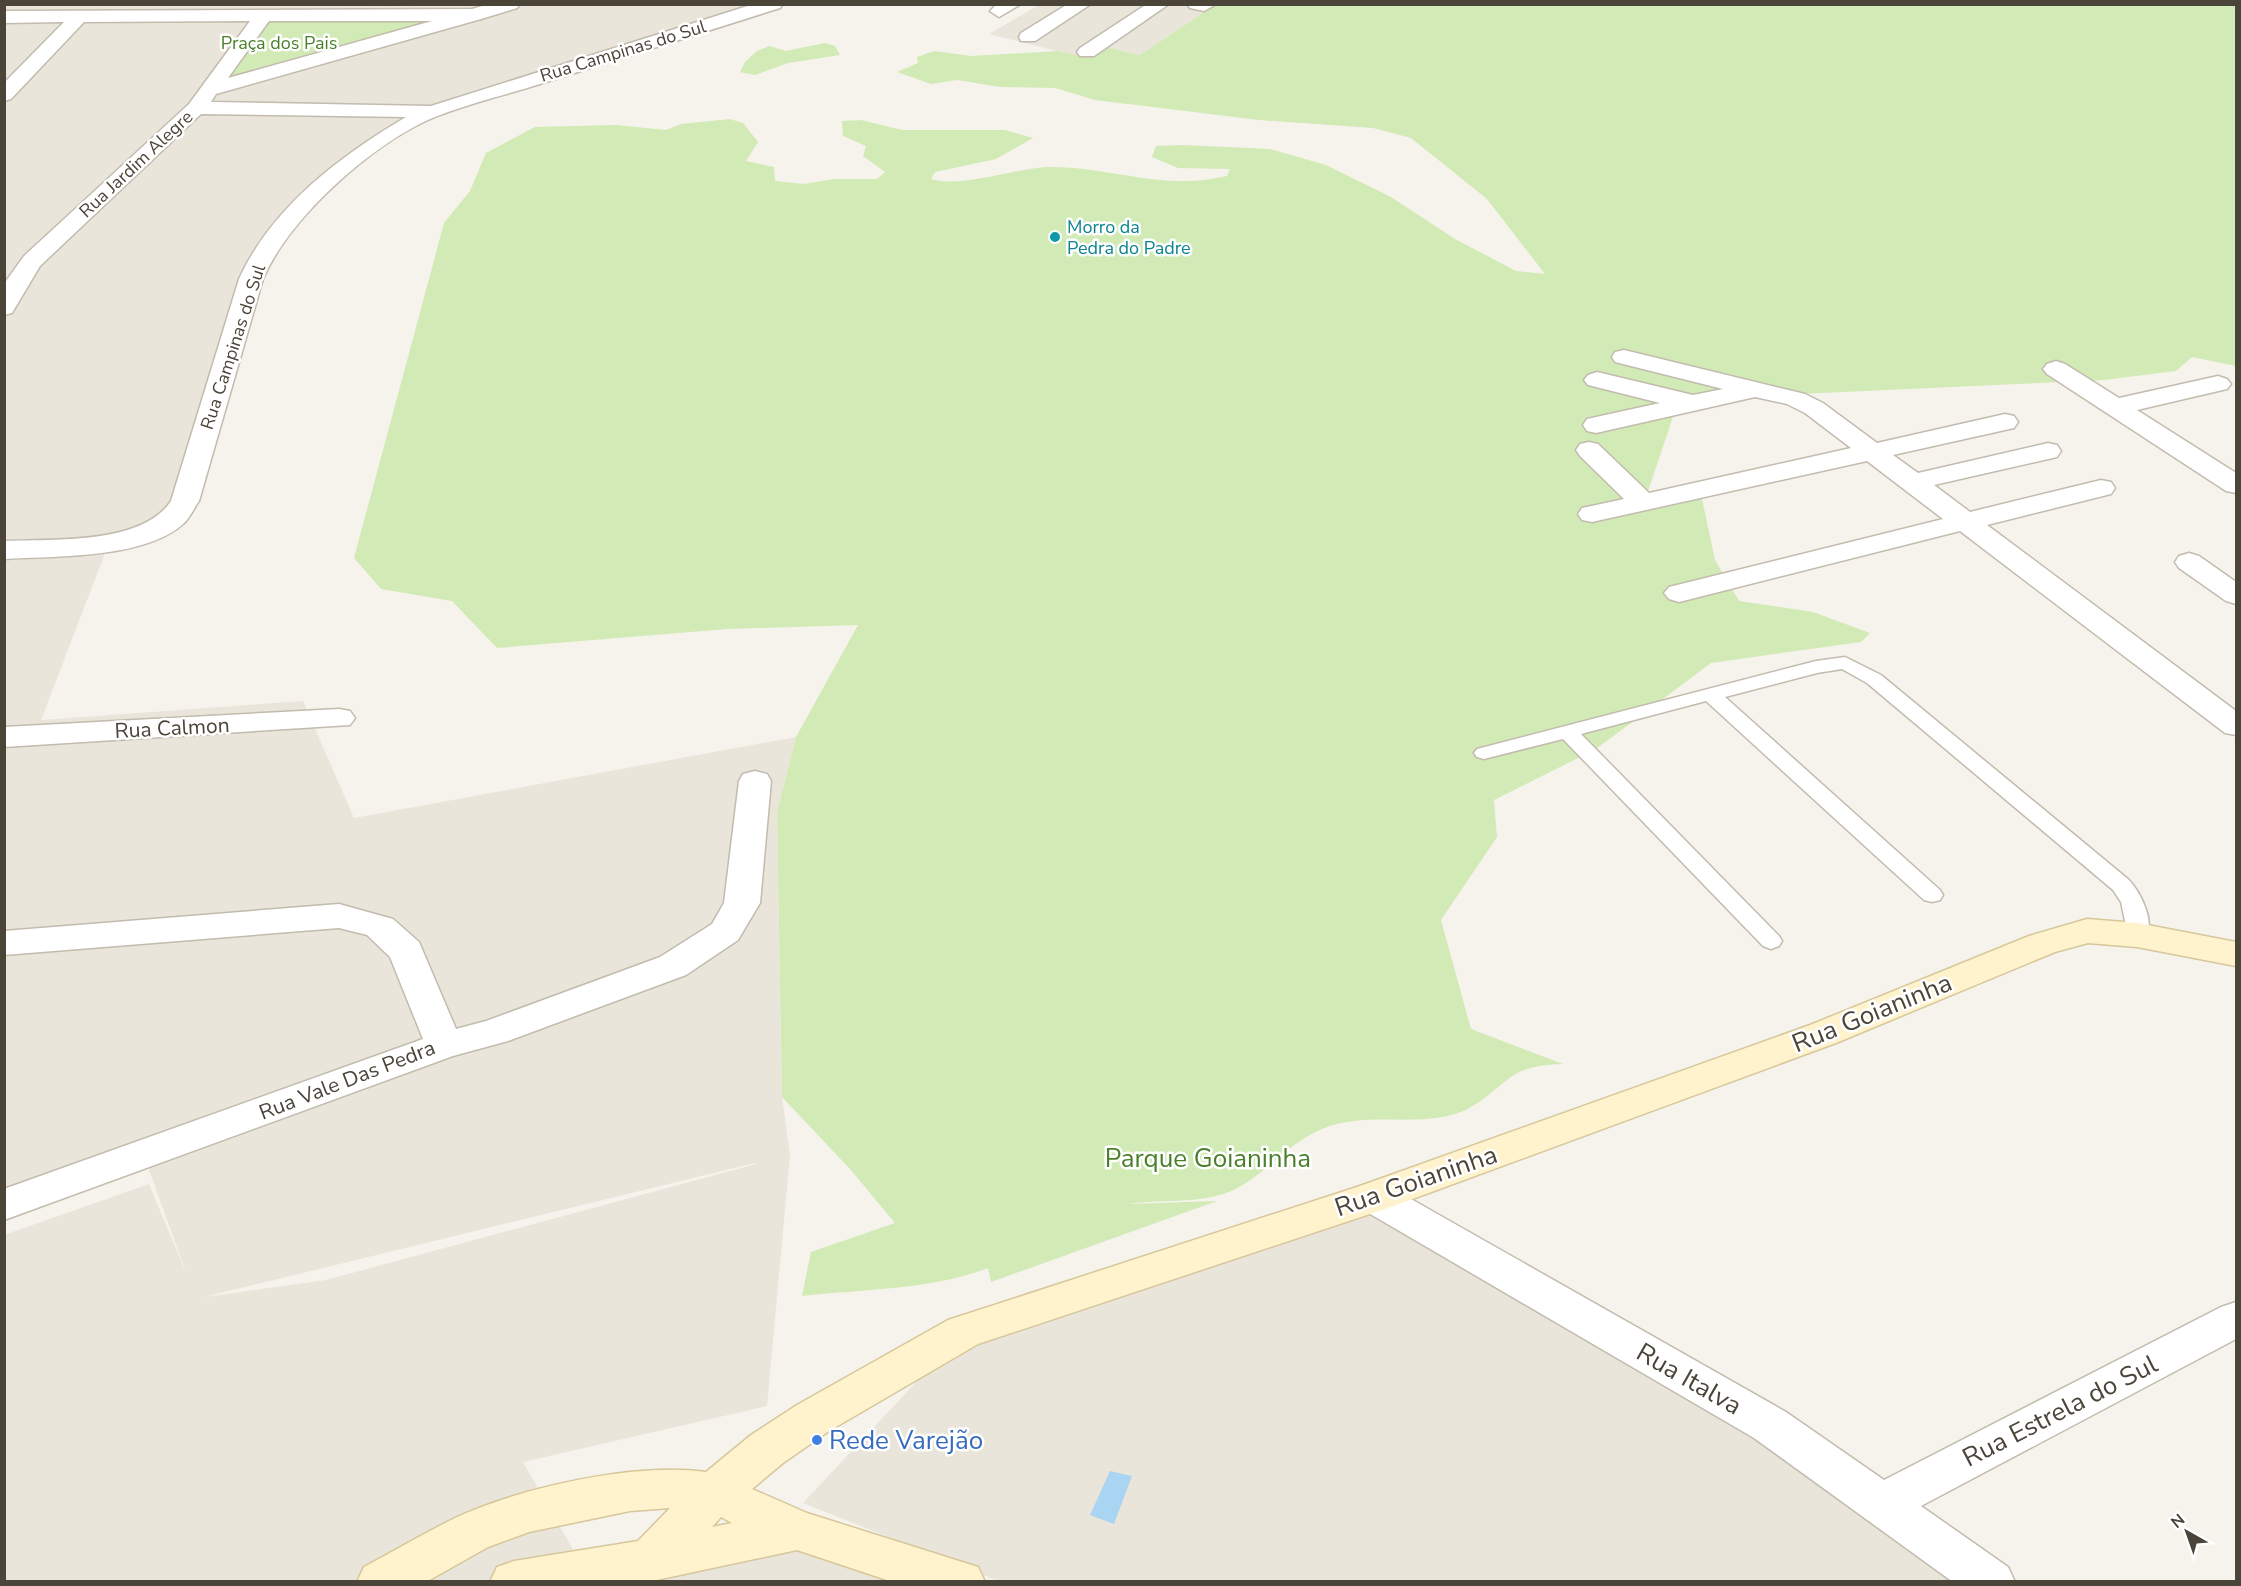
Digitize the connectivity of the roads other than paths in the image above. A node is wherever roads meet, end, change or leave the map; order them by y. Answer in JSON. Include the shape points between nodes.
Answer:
{"nodes":[{"id":1,"x":512,"y":4,"type":"edge"},
{"id":2,"x":774,"y":4,"type":"edge"},
{"id":3,"x":1082,"y":4,"type":"edge"},
{"id":4,"x":1160,"y":4,"type":"edge"},
{"id":5,"x":474,"y":15,"type":"junction"},
{"id":6,"x":264,"y":16,"type":"junction"},
{"id":7,"x":4,"y":17,"type":"edge"},
{"id":8,"x":79,"y":17,"type":"junction"},
{"id":9,"x":1028,"y":37,"type":"dead end"},
{"id":10,"x":1088,"y":52,"type":"dead end"},
{"id":11,"x":209,"y":90,"type":"junction"},
{"id":12,"x":4,"y":95,"type":"edge"},
{"id":13,"x":196,"y":108,"type":"junction"},
{"id":14,"x":430,"y":111,"type":"junction"},
{"id":15,"x":12,"y":278,"type":"edge"},
{"id":16,"x":4,"y":308,"type":"edge"},
{"id":17,"x":1624,"y":357,"type":"dead end"},
{"id":18,"x":2056,"y":369,"type":"dead end"},
{"id":19,"x":1597,"y":380,"type":"dead end"},
{"id":20,"x":2218,"y":384,"type":"dead end"},
{"id":21,"x":1755,"y":389,"type":"junction"},
{"id":22,"x":1688,"y":403,"type":"junction"},
{"id":23,"x":2115,"y":407,"type":"junction"},
{"id":24,"x":2006,"y":422,"type":"dead end"},
{"id":25,"x":1596,"y":425,"type":"dead end"},
{"id":26,"x":1588,"y":450,"type":"dead end"},
{"id":27,"x":1871,"y":451,"type":"junction"},
{"id":28,"x":2048,"y":452,"type":"dead end"},
{"id":29,"x":1914,"y":482,"type":"junction"},
{"id":30,"x":2236,"y":485,"type":"edge"},
{"id":31,"x":2101,"y":489,"type":"dead end"},
{"id":32,"x":1643,"y":502,"type":"junction"},
{"id":33,"x":1592,"y":514,"type":"dead end"},
{"id":34,"x":1967,"y":522,"type":"junction"},
{"id":35,"x":4,"y":550,"type":"edge"},
{"id":36,"x":2189,"y":562,"type":"dead end"},
{"id":37,"x":1679,"y":593,"type":"dead end"},
{"id":38,"x":2236,"y":595,"type":"edge"},
{"id":39,"x":1711,"y":695,"type":"junction"},
{"id":40,"x":339,"y":718,"type":"dead end"},
{"id":41,"x":2236,"y":726,"type":"edge"},
{"id":42,"x":1568,"y":732,"type":"junction"},
{"id":43,"x":4,"y":737,"type":"edge"},
{"id":44,"x":1484,"y":753,"type":"dead end"},
{"id":45,"x":755,"y":781,"type":"dead end"},
{"id":46,"x":1932,"y":896,"type":"dead end"},
{"id":47,"x":2137,"y":935,"type":"junction"},
{"id":48,"x":1771,"y":941,"type":"dead end"},
{"id":49,"x":4,"y":943,"type":"edge"},
{"id":50,"x":2236,"y":954,"type":"edge"},
{"id":51,"x":444,"y":1045,"type":"junction"},
{"id":52,"x":1374,"y":1197,"type":"junction"},
{"id":53,"x":4,"y":1205,"type":"edge"},
{"id":54,"x":2236,"y":1319,"type":"edge"},
{"id":55,"x":714,"y":1493,"type":"junction"},
{"id":56,"x":1882,"y":1503,"type":"junction"},
{"id":57,"x":797,"y":1530,"type":"junction"},
{"id":58,"x":650,"y":1571,"type":"edge"},
{"id":59,"x":399,"y":1580,"type":"edge"},
{"id":60,"x":514,"y":1581,"type":"edge"},
{"id":61,"x":962,"y":1581,"type":"edge"},
{"id":62,"x":1991,"y":1581,"type":"edge"}],
"edges":[{"from":1,"to":5,"type":"street"},
{"from":2,"to":14,"type":"street","name":"Rua Campinas do Sul"},
{"from":3,"to":9,"type":"street"},
{"from":4,"to":10,"type":"street"},
{"from":5,"to":6,"type":"street"},
{"from":5,"to":11,"type":"street"},
{"from":6,"to":8,"type":"street"},
{"from":6,"to":11,"type":"street","name":"Rua Jardim Alegre"},
{"from":7,"to":8,"type":"street"},
{"from":8,"to":12,"type":"street"},
{"from":11,"to":13,"type":"street","name":"Rua Jardim Alegre"},
{"from":13,"to":14,"type":"street"},
{"from":13,"to":15,"type":"street","name":"Rua Jardim Alegre"},
{"from":14,"to":35,"type":"street","name":"Rua Campinas do Sul","via":[[350,160],[292,217],[267,249],[251,279],[185,501],[173,518],[126,539]]},
{"from":15,"to":16,"type":"street","name":"Rua Jardim Alegre"},
{"from":17,"to":21,"type":"street"},
{"from":18,"to":23,"type":"street"},
{"from":19,"to":22,"type":"street"},
{"from":20,"to":23,"type":"street"},
{"from":21,"to":22,"type":"street"},
{"from":21,"to":27,"type":"street","via":[[1796,399],[1814,408]]},
{"from":22,"to":25,"type":"street"},
{"from":23,"to":30,"type":"street"},
{"from":24,"to":27,"type":"street"},
{"from":26,"to":32,"type":"street"},
{"from":27,"to":29,"type":"street"},
{"from":27,"to":32,"type":"street"},
{"from":28,"to":29,"type":"street"},
{"from":29,"to":34,"type":"street"},
{"from":31,"to":34,"type":"street"},
{"from":32,"to":33,"type":"street"},
{"from":34,"to":37,"type":"street"},
{"from":34,"to":41,"type":"street"},
{"from":36,"to":38,"type":"street"},
{"from":39,"to":42,"type":"lane"},
{"from":39,"to":46,"type":"lane"},
{"from":39,"to":47,"type":"lane","via":[[1832,664],[1845,663],[1860,670],[2121,885],[2133,902]]},
{"from":40,"to":43,"type":"street","name":"Rua Calmon"},
{"from":42,"to":44,"type":"lane"},
{"from":42,"to":48,"type":"lane"},
{"from":45,"to":51,"type":"street","via":[[742,903],[725,932],[673,966],[495,1032]]},
{"from":47,"to":50,"type":"street","name":"Rua Goianinha"},
{"from":47,"to":52,"type":"street","name":"Rua Goianinha","via":[[2087,932],[2042,944],[1823,1034]]},
{"from":49,"to":51,"type":"street","name":"Rua Vale Das Pedra","via":[[339,916],[380,927],[406,951]]},
{"from":51,"to":53,"type":"street","name":"Rua Vale Das Pedra"},
{"from":52,"to":55,"type":"street","name":"Rua Goianinha","via":[[963,1332],[813,1418],[767,1449]]},
{"from":52,"to":56,"type":"street","name":"Rua Italva","via":[[1770,1425]]},
{"from":54,"to":56,"type":"street","name":"Rua Estrela do Sul"},
{"from":55,"to":57,"type":"street"},
{"from":55,"to":58,"type":"street","name":"Rua Goianinha"},
{"from":55,"to":59,"type":"street","via":[[680,1488],[630,1491],[527,1512],[471,1533]]},
{"from":56,"to":62,"type":"street","name":"Rua Italva"},
{"from":57,"to":58,"type":"street"},
{"from":57,"to":61,"type":"street"},
{"from":58,"to":60,"type":"street"}]}
